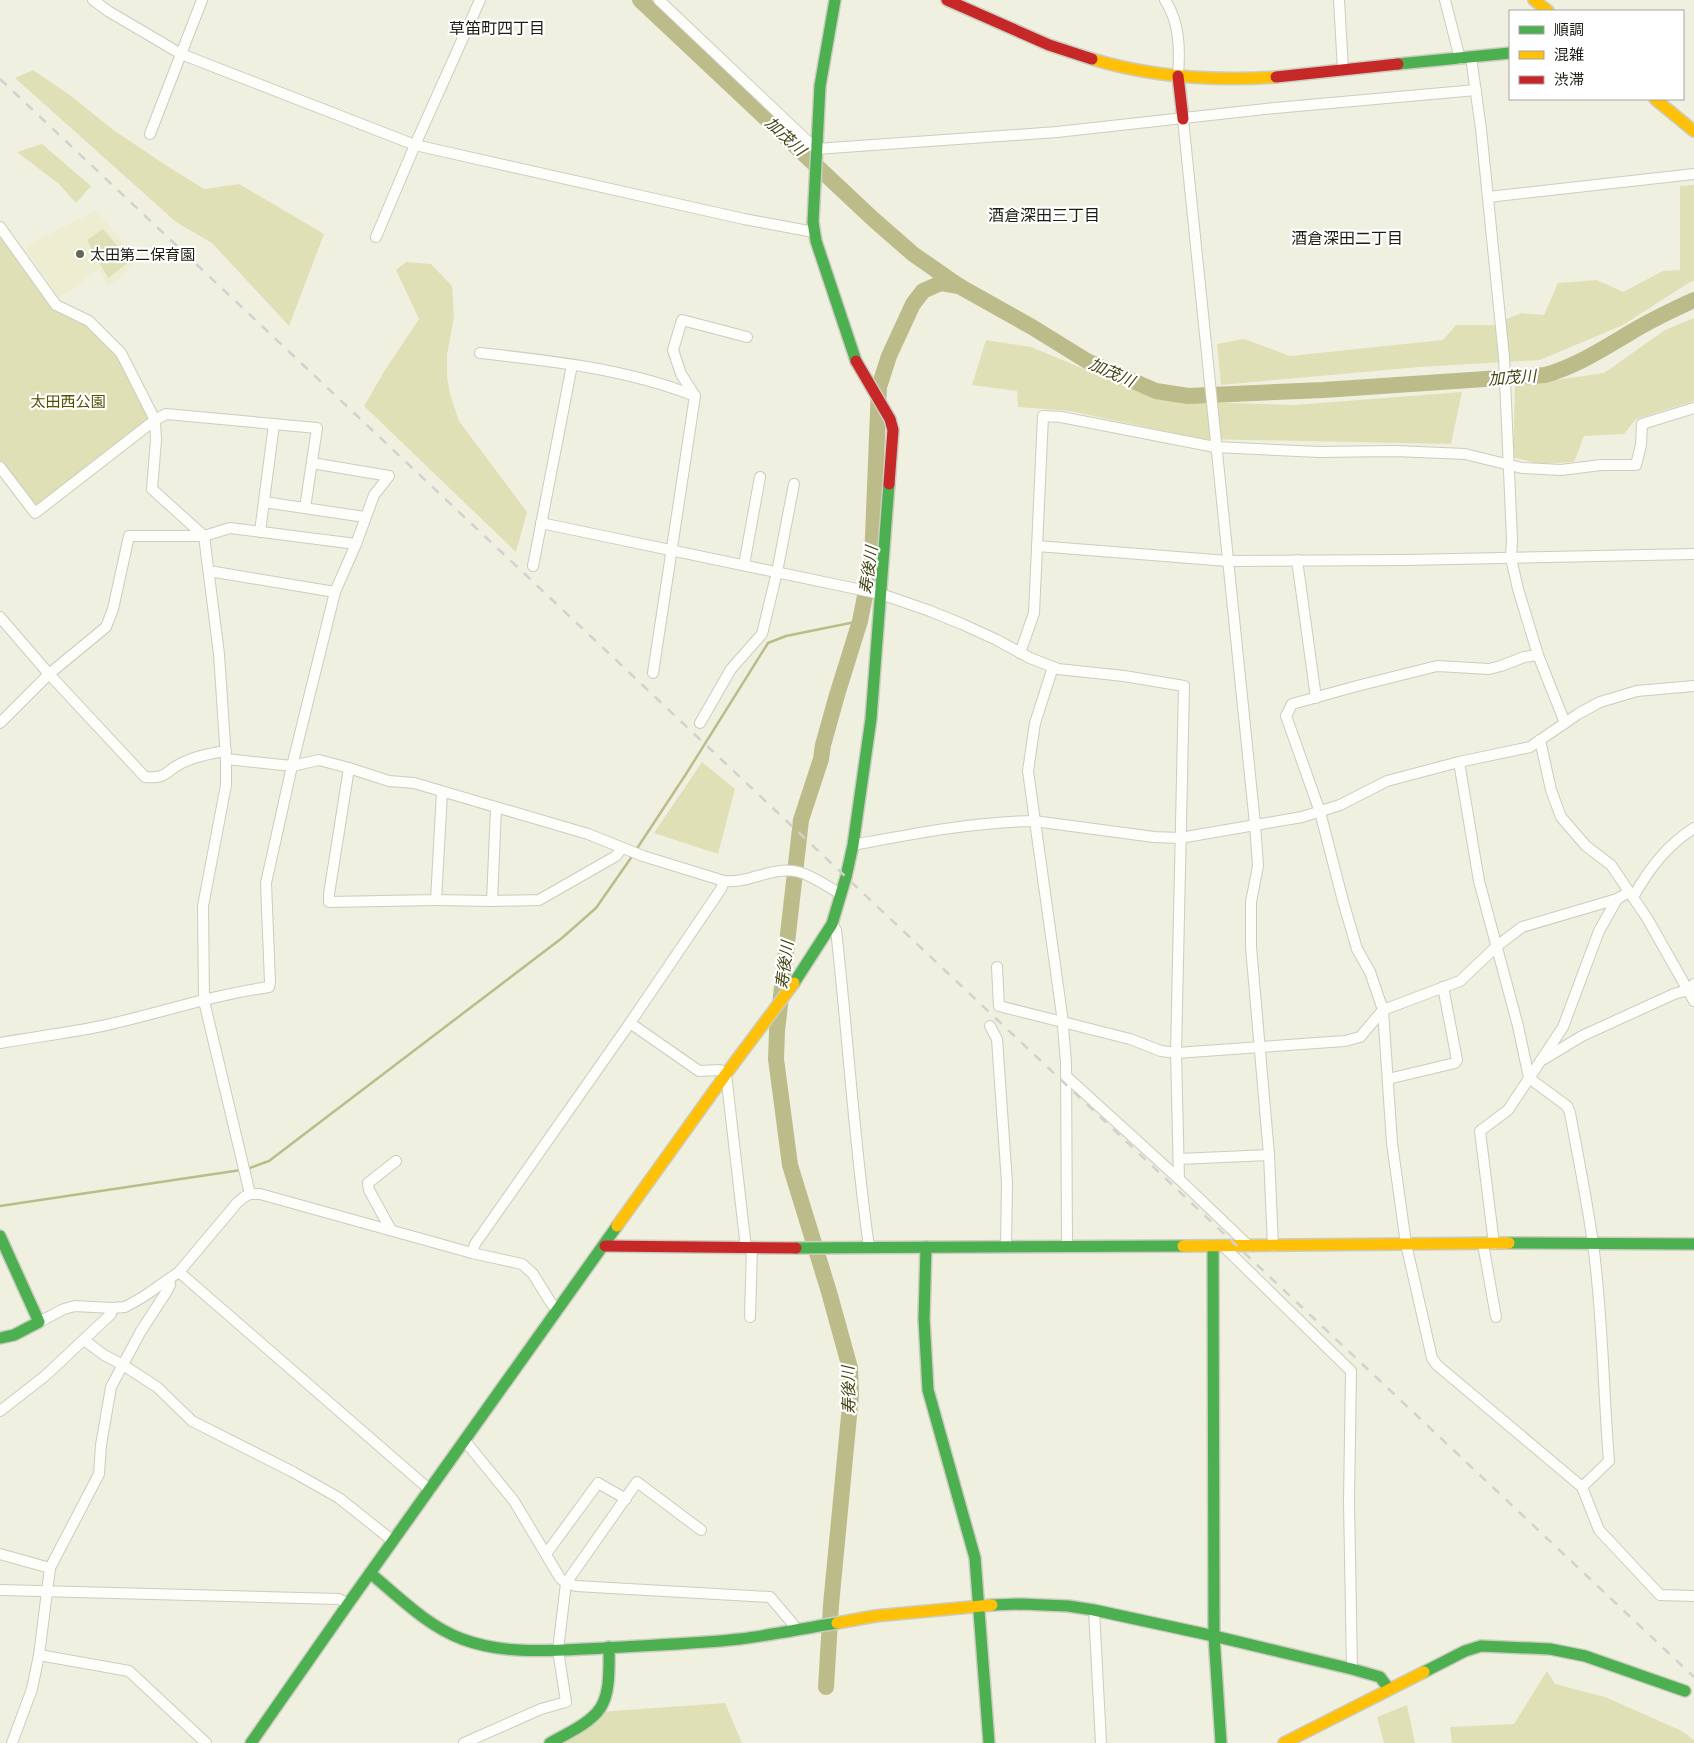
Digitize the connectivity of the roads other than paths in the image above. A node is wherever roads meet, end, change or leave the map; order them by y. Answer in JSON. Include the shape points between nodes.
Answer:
{"nodes":[{"id":1,"x":93,"y":0,"type":"edge"},
{"id":2,"x":202,"y":0,"type":"edge"},
{"id":3,"x":480,"y":0,"type":"edge"},
{"id":4,"x":659,"y":0,"type":"edge"},
{"id":5,"x":835,"y":0,"type":"edge"},
{"id":6,"x":947,"y":0,"type":"edge"},
{"id":7,"x":1166,"y":0,"type":"edge"},
{"id":8,"x":1339,"y":0,"type":"edge"},
{"id":9,"x":1445,"y":0,"type":"edge"},
{"id":10,"x":1534,"y":0,"type":"edge"},
{"id":11,"x":1547,"y":10,"type":"edge"},
{"id":12,"x":1509,"y":53,"type":"edge"},
{"id":13,"x":181,"y":54,"type":"junction"},
{"id":14,"x":1465,"y":58,"type":"junction"},
{"id":15,"x":1343,"y":70,"type":"junction"},
{"id":16,"x":1178,"y":76,"type":"junction"},
{"id":17,"x":1476,"y":90,"type":"junction"},
{"id":18,"x":1656,"y":100,"type":"edge"},
{"id":19,"x":1183,"y":119,"type":"junction"},
{"id":20,"x":1694,"y":131,"type":"edge"},
{"id":21,"x":150,"y":134,"type":"dead end"},
{"id":22,"x":415,"y":145,"type":"junction"},
{"id":23,"x":816,"y":153,"type":"junction"},
{"id":24,"x":1694,"y":174,"type":"edge"},
{"id":25,"x":1488,"y":197,"type":"junction"},
{"id":26,"x":0,"y":226,"type":"edge"},
{"id":27,"x":814,"y":232,"type":"junction"},
{"id":28,"x":376,"y":237,"type":"dead end"},
{"id":29,"x":747,"y":337,"type":"dead end"},
{"id":30,"x":480,"y":353,"type":"dead end"},
{"id":31,"x":572,"y":365,"type":"junction"},
{"id":32,"x":696,"y":396,"type":"junction"},
{"id":33,"x":1694,"y":408,"type":"edge"},
{"id":34,"x":155,"y":420,"type":"junction"},
{"id":35,"x":274,"y":424,"type":"junction"},
{"id":36,"x":1215,"y":448,"type":"junction"},
{"id":37,"x":312,"y":463,"type":"junction"},
{"id":38,"x":1509,"y":465,"type":"junction"},
{"id":39,"x":0,"y":467,"type":"edge"},
{"id":40,"x":760,"y":476,"type":"dead end"},
{"id":41,"x":794,"y":484,"type":"dead end"},
{"id":42,"x":264,"y":502,"type":"junction"},
{"id":43,"x":305,"y":508,"type":"junction"},
{"id":44,"x":365,"y":517,"type":"junction"},
{"id":45,"x":541,"y":523,"type":"junction"},
{"id":46,"x":260,"y":532,"type":"junction"},
{"id":47,"x":204,"y":536,"type":"junction"},
{"id":48,"x":356,"y":544,"type":"junction"},
{"id":49,"x":1037,"y":546,"type":"junction"},
{"id":50,"x":671,"y":550,"type":"junction"},
{"id":51,"x":1694,"y":554,"type":"edge"},
{"id":52,"x":1511,"y":558,"type":"junction"},
{"id":53,"x":1297,"y":560,"type":"junction"},
{"id":54,"x":1228,"y":561,"type":"junction"},
{"id":55,"x":744,"y":565,"type":"junction"},
{"id":56,"x":533,"y":566,"type":"dead end"},
{"id":57,"x":209,"y":571,"type":"junction"},
{"id":58,"x":777,"y":572,"type":"junction"},
{"id":59,"x":335,"y":592,"type":"junction"},
{"id":60,"x":878,"y":593,"type":"junction"},
{"id":61,"x":0,"y":616,"type":"edge"},
{"id":62,"x":1020,"y":653,"type":"junction"},
{"id":63,"x":1538,"y":655,"type":"junction"},
{"id":64,"x":1053,"y":667,"type":"junction"},
{"id":65,"x":653,"y":673,"type":"dead end"},
{"id":66,"x":49,"y":674,"type":"junction"},
{"id":67,"x":1694,"y":686,"type":"edge"},
{"id":68,"x":1316,"y":698,"type":"junction"},
{"id":69,"x":0,"y":723,"type":"edge"},
{"id":70,"x":700,"y":723,"type":"dead end"},
{"id":71,"x":1565,"y":723,"type":"junction"},
{"id":72,"x":1540,"y":740,"type":"junction"},
{"id":73,"x":226,"y":755,"type":"junction"},
{"id":74,"x":1459,"y":762,"type":"junction"},
{"id":75,"x":292,"y":766,"type":"junction"},
{"id":76,"x":349,"y":768,"type":"junction"},
{"id":77,"x":442,"y":792,"type":"junction"},
{"id":78,"x":496,"y":808,"type":"junction"},
{"id":79,"x":1320,"y":812,"type":"junction"},
{"id":80,"x":1034,"y":821,"type":"junction"},
{"id":81,"x":1255,"y":824,"type":"junction"},
{"id":82,"x":1694,"y":828,"type":"edge"},
{"id":83,"x":1180,"y":838,"type":"junction"},
{"id":84,"x":853,"y":845,"type":"junction"},
{"id":85,"x":624,"y":849,"type":"junction"},
{"id":86,"x":724,"y":881,"type":"junction"},
{"id":87,"x":841,"y":894,"type":"junction"},
{"id":88,"x":1631,"y":894,"type":"junction"},
{"id":89,"x":1617,"y":899,"type":"junction"},
{"id":90,"x":436,"y":900,"type":"junction"},
{"id":91,"x":492,"y":901,"type":"junction"},
{"id":92,"x":832,"y":924,"type":"junction"},
{"id":93,"x":1497,"y":946,"type":"junction"},
{"id":94,"x":997,"y":967,"type":"dead end"},
{"id":95,"x":1443,"y":987,"type":"junction"},
{"id":96,"x":1691,"y":987,"type":"edge"},
{"id":97,"x":204,"y":1001,"type":"junction"},
{"id":98,"x":1694,"y":1001,"type":"edge"},
{"id":99,"x":1383,"y":1010,"type":"junction"},
{"id":100,"x":1061,"y":1020,"type":"junction"},
{"id":101,"x":630,"y":1024,"type":"junction"},
{"id":102,"x":990,"y":1026,"type":"dead end"},
{"id":103,"x":0,"y":1043,"type":"edge"},
{"id":104,"x":1260,"y":1047,"type":"junction"},
{"id":105,"x":1176,"y":1054,"type":"junction"},
{"id":106,"x":1540,"y":1061,"type":"junction"},
{"id":107,"x":726,"y":1074,"type":"junction"},
{"id":108,"x":1067,"y":1077,"type":"junction"},
{"id":109,"x":1529,"y":1078,"type":"junction"},
{"id":110,"x":1388,"y":1079,"type":"junction"},
{"id":111,"x":1269,"y":1155,"type":"junction"},
{"id":112,"x":1179,"y":1159,"type":"junction"},
{"id":113,"x":396,"y":1160,"type":"dead end"},
{"id":114,"x":1180,"y":1179,"type":"junction"},
{"id":115,"x":250,"y":1194,"type":"junction"},
{"id":116,"x":391,"y":1230,"type":"junction"},
{"id":117,"x":0,"y":1237,"type":"edge"},
{"id":118,"x":1406,"y":1244,"type":"junction"},
{"id":119,"x":1488,"y":1244,"type":"junction"},
{"id":120,"x":1593,"y":1244,"type":"junction"},
{"id":121,"x":1694,"y":1244,"type":"edge"},
{"id":122,"x":605,"y":1246,"type":"junction"},
{"id":123,"x":1068,"y":1246,"type":"junction"},
{"id":124,"x":1218,"y":1246,"type":"junction"},
{"id":125,"x":1249,"y":1246,"type":"junction"},
{"id":126,"x":1273,"y":1246,"type":"junction"},
{"id":127,"x":926,"y":1247,"type":"junction"},
{"id":128,"x":1006,"y":1247,"type":"junction"},
{"id":129,"x":749,"y":1248,"type":"junction"},
{"id":130,"x":869,"y":1248,"type":"junction"},
{"id":131,"x":472,"y":1253,"type":"junction"},
{"id":132,"x":179,"y":1272,"type":"junction"},
{"id":133,"x":169,"y":1279,"type":"junction"},
{"id":134,"x":112,"y":1308,"type":"junction"},
{"id":135,"x":558,"y":1310,"type":"junction"},
{"id":136,"x":750,"y":1318,"type":"dead end"},
{"id":137,"x":1496,"y":1318,"type":"dead end"},
{"id":138,"x":39,"y":1322,"type":"junction"},
{"id":139,"x":0,"y":1338,"type":"edge"},
{"id":140,"x":84,"y":1340,"type":"junction"},
{"id":141,"x":123,"y":1365,"type":"junction"},
{"id":142,"x":0,"y":1411,"type":"edge"},
{"id":143,"x":465,"y":1441,"type":"junction"},
{"id":144,"x":1582,"y":1487,"type":"junction"},
{"id":145,"x":430,"y":1490,"type":"junction"},
{"id":146,"x":626,"y":1499,"type":"junction"},
{"id":147,"x":701,"y":1530,"type":"dead end"},
{"id":148,"x":393,"y":1541,"type":"junction"},
{"id":149,"x":0,"y":1554,"type":"edge"},
{"id":150,"x":546,"y":1554,"type":"junction"},
{"id":151,"x":50,"y":1568,"type":"junction"},
{"id":152,"x":370,"y":1573,"type":"junction"},
{"id":153,"x":566,"y":1583,"type":"junction"},
{"id":154,"x":0,"y":1590,"type":"edge"},
{"id":155,"x":48,"y":1591,"type":"junction"},
{"id":156,"x":1694,"y":1596,"type":"edge"},
{"id":157,"x":348,"y":1604,"type":"junction"},
{"id":158,"x":978,"y":1606,"type":"junction"},
{"id":159,"x":1094,"y":1610,"type":"junction"},
{"id":160,"x":795,"y":1630,"type":"junction"},
{"id":161,"x":1214,"y":1636,"type":"junction"},
{"id":162,"x":608,"y":1648,"type":"junction"},
{"id":163,"x":558,"y":1650,"type":"junction"},
{"id":164,"x":39,"y":1655,"type":"junction"},
{"id":165,"x":1352,"y":1669,"type":"junction"},
{"id":166,"x":1389,"y":1689,"type":"junction"},
{"id":167,"x":1690,"y":1692,"type":"edge"},
{"id":168,"x":12,"y":1743,"type":"edge"},
{"id":169,"x":206,"y":1743,"type":"edge"},
{"id":170,"x":251,"y":1743,"type":"edge"},
{"id":171,"x":464,"y":1743,"type":"edge"},
{"id":172,"x":550,"y":1743,"type":"edge"},
{"id":173,"x":989,"y":1743,"type":"edge"},
{"id":174,"x":1101,"y":1743,"type":"edge"},
{"id":175,"x":1221,"y":1743,"type":"edge"},
{"id":176,"x":1284,"y":1743,"type":"edge"}],
"edges":[{"from":1,"to":13,"type":"street"},
{"from":2,"to":13,"type":"street"},
{"from":3,"to":22,"type":"street"},
{"from":4,"to":23,"type":"street"},
{"from":5,"to":23,"type":"street","via":[[820,86]]},
{"from":6,"to":16,"type":"street","via":[[1084,57]]},
{"from":7,"to":16,"type":"street","via":[[1178,33]]},
{"from":8,"to":15,"type":"street"},
{"from":9,"to":14,"type":"street"},
{"from":10,"to":11,"type":"street"},
{"from":12,"to":14,"type":"street"},
{"from":13,"to":21,"type":"street"},
{"from":13,"to":22,"type":"street"},
{"from":14,"to":15,"type":"street"},
{"from":14,"to":17,"type":"street"},
{"from":15,"to":16,"type":"street","via":[[1224,79]]},
{"from":16,"to":19,"type":"street"},
{"from":17,"to":19,"type":"street"},
{"from":17,"to":25,"type":"street"},
{"from":18,"to":20,"type":"street"},
{"from":19,"to":23,"type":"street"},
{"from":19,"to":36,"type":"street"},
{"from":22,"to":27,"type":"street"},
{"from":22,"to":28,"type":"street"},
{"from":23,"to":27,"type":"street"},
{"from":24,"to":25,"type":"street"},
{"from":25,"to":38,"type":"street","via":[[1504,357]]},
{"from":26,"to":34,"type":"street","via":[[56,304],[89,321],[120,353]]},
{"from":27,"to":60,"type":"street","via":[[853,356],[890,419],[893,430]]},
{"from":29,"to":32,"type":"street","via":[[682,320],[673,350],[681,374]]},
{"from":30,"to":31,"type":"street"},
{"from":31,"to":32,"type":"street","via":[[669,385]]},
{"from":31,"to":45,"type":"street"},
{"from":32,"to":50,"type":"street"},
{"from":33,"to":38,"type":"street","via":[[1642,424],[1636,464],[1561,470]]},
{"from":34,"to":35,"type":"street","via":[[166,414]]},
{"from":34,"to":39,"type":"street","via":[[35,513]]},
{"from":34,"to":47,"type":"street","via":[[152,488]]},
{"from":35,"to":37,"type":"street","via":[[317,428]]},
{"from":35,"to":42,"type":"street"},
{"from":36,"to":38,"type":"street","via":[[1465,454]]},
{"from":36,"to":49,"type":"street","via":[[1043,416]]},
{"from":36,"to":54,"type":"street"},
{"from":37,"to":43,"type":"street"},
{"from":37,"to":44,"type":"street","via":[[389,476],[374,495]]},
{"from":38,"to":52,"type":"street"},
{"from":40,"to":55,"type":"street"},
{"from":41,"to":58,"type":"street"},
{"from":42,"to":43,"type":"street"},
{"from":42,"to":46,"type":"street"},
{"from":43,"to":44,"type":"street"},
{"from":44,"to":48,"type":"street"},
{"from":45,"to":50,"type":"street"},
{"from":45,"to":56,"type":"street"},
{"from":46,"to":47,"type":"street","via":[[230,528]]},
{"from":46,"to":48,"type":"street"},
{"from":47,"to":57,"type":"street"},
{"from":47,"to":66,"type":"street","via":[[129,536],[106,628]]},
{"from":48,"to":59,"type":"street"},
{"from":49,"to":54,"type":"street"},
{"from":49,"to":62,"type":"street","via":[[1034,613]]},
{"from":50,"to":55,"type":"street"},
{"from":50,"to":65,"type":"street"},
{"from":51,"to":52,"type":"street"},
{"from":52,"to":53,"type":"street"},
{"from":52,"to":63,"type":"street"},
{"from":53,"to":54,"type":"street"},
{"from":53,"to":68,"type":"street"},
{"from":54,"to":81,"type":"street"},
{"from":55,"to":58,"type":"street"},
{"from":57,"to":59,"type":"street"},
{"from":57,"to":73,"type":"street"},
{"from":58,"to":60,"type":"street"},
{"from":58,"to":70,"type":"street","via":[[762,634],[731,669]]},
{"from":59,"to":75,"type":"street"},
{"from":60,"to":62,"type":"street","via":[[962,624]]},
{"from":60,"to":84,"type":"street","via":[[871,719]]},
{"from":61,"to":66,"type":"street"},
{"from":62,"to":64,"type":"street"},
{"from":63,"to":68,"type":"street","via":[[1489,669],[1437,666]]},
{"from":63,"to":71,"type":"street"},
{"from":64,"to":80,"type":"street","via":[[1035,723],[1028,771]]},
{"from":64,"to":83,"type":"street","via":[[1184,686]]},
{"from":66,"to":69,"type":"street"},
{"from":66,"to":73,"type":"street","via":[[145,778],[159,778],[183,762],[214,752]]},
{"from":67,"to":71,"type":"street","via":[[1637,691],[1600,702]]},
{"from":68,"to":79,"type":"street","via":[[1292,704],[1286,716]]},
{"from":71,"to":72,"type":"street"},
{"from":72,"to":74,"type":"street","via":[[1530,747]]},
{"from":72,"to":88,"type":"street","via":[[1551,790],[1561,817],[1586,846],[1611,865]]},
{"from":73,"to":75,"type":"street"},
{"from":73,"to":97,"type":"street","via":[[226,785],[203,906]]},
{"from":74,"to":79,"type":"street","via":[[1387,781]]},
{"from":74,"to":93,"type":"street","via":[[1479,881]]},
{"from":75,"to":76,"type":"street","via":[[319,760]]},
{"from":75,"to":97,"type":"street","via":[[266,884],[269,987]]},
{"from":76,"to":77,"type":"street","via":[[389,781],[414,783]]},
{"from":76,"to":90,"type":"street","via":[[330,902]]},
{"from":77,"to":78,"type":"street"},
{"from":77,"to":90,"type":"street"},
{"from":78,"to":85,"type":"street","via":[[588,834]]},
{"from":78,"to":91,"type":"street"},
{"from":79,"to":81,"type":"street"},
{"from":79,"to":99,"type":"street","via":[[1357,949],[1370,972]]},
{"from":80,"to":83,"type":"street"},
{"from":80,"to":84,"type":"street","via":[[991,823]]},
{"from":80,"to":100,"type":"street"},
{"from":81,"to":83,"type":"street"},
{"from":81,"to":104,"type":"street","via":[[1258,866],[1252,902],[1251,947]]},
{"from":82,"to":88,"type":"street","via":[[1662,854]]},
{"from":83,"to":105,"type":"street"},
{"from":84,"to":87,"type":"street"},
{"from":85,"to":86,"type":"street"},
{"from":85,"to":91,"type":"street","via":[[539,900]]},
{"from":86,"to":87,"type":"street","via":[[795,871]]},
{"from":86,"to":101,"type":"street"},
{"from":87,"to":92,"type":"street"},
{"from":88,"to":89,"type":"street"},
{"from":88,"to":96,"type":"street"},
{"from":89,"to":93,"type":"street","via":[[1522,927]]},
{"from":89,"to":106,"type":"street","via":[[1599,931],[1563,1026]]},
{"from":90,"to":91,"type":"street"},
{"from":92,"to":107,"type":"street","via":[[790,989]]},
{"from":92,"to":130,"type":"street","via":[[836,930],[859,1176]]},
{"from":93,"to":95,"type":"street","via":[[1460,980]]},
{"from":93,"to":109,"type":"street"},
{"from":94,"to":100,"type":"street","via":[[999,1006]]},
{"from":95,"to":99,"type":"street"},
{"from":95,"to":110,"type":"street","via":[[1457,1060]]},
{"from":96,"to":98,"type":"street"},
{"from":96,"to":106,"type":"street","via":[[1582,1036]]},
{"from":97,"to":103,"type":"street","via":[[100,1026]]},
{"from":97,"to":115,"type":"street"},
{"from":99,"to":104,"type":"street","via":[[1360,1037]]},
{"from":99,"to":110,"type":"street"},
{"from":100,"to":105,"type":"street"},
{"from":100,"to":108,"type":"street"},
{"from":101,"to":107,"type":"street","via":[[699,1071],[720,1070]]},
{"from":101,"to":131,"type":"street","via":[[475,1244]]},
{"from":102,"to":128,"type":"street","via":[[997,1039],[1005,1136]]},
{"from":104,"to":105,"type":"street"},
{"from":104,"to":111,"type":"street"},
{"from":105,"to":112,"type":"street"},
{"from":106,"to":109,"type":"street"},
{"from":107,"to":122,"type":"street"},
{"from":107,"to":129,"type":"street"},
{"from":108,"to":114,"type":"street"},
{"from":108,"to":123,"type":"street"},
{"from":109,"to":119,"type":"street","via":[[1508,1110],[1480,1131]]},
{"from":109,"to":120,"type":"street","via":[[1567,1106],[1570,1113]]},
{"from":110,"to":118,"type":"street","via":[[1392,1143]]},
{"from":111,"to":112,"type":"street"},
{"from":111,"to":126,"type":"street"},
{"from":112,"to":114,"type":"street"},
{"from":113,"to":116,"type":"street","via":[[368,1183]]},
{"from":114,"to":125,"type":"street"},
{"from":115,"to":116,"type":"street"},
{"from":115,"to":132,"type":"street","via":[[237,1203]]},
{"from":116,"to":131,"type":"street"},
{"from":117,"to":138,"type":"street"},
{"from":118,"to":119,"type":"street"},
{"from":118,"to":126,"type":"street"},
{"from":118,"to":144,"type":"street","via":[[1432,1358],[1437,1366]]},
{"from":119,"to":120,"type":"street"},
{"from":119,"to":137,"type":"street"},
{"from":120,"to":121,"type":"street"},
{"from":120,"to":144,"type":"street","via":[[1609,1461]]},
{"from":122,"to":129,"type":"street"},
{"from":122,"to":135,"type":"street"},
{"from":123,"to":124,"type":"street"},
{"from":123,"to":128,"type":"street"},
{"from":124,"to":125,"type":"street"},
{"from":124,"to":161,"type":"street"},
{"from":124,"to":165,"type":"street","via":[[1351,1371]]},
{"from":125,"to":126,"type":"street"},
{"from":127,"to":128,"type":"street"},
{"from":127,"to":130,"type":"street"},
{"from":127,"to":158,"type":"street","via":[[924,1323],[927,1383],[975,1558]]},
{"from":129,"to":130,"type":"street"},
{"from":129,"to":136,"type":"street"},
{"from":131,"to":135,"type":"street","via":[[522,1264],[534,1274]]},
{"from":132,"to":133,"type":"street"},
{"from":132,"to":145,"type":"street"},
{"from":133,"to":134,"type":"street","via":[[125,1307]]},
{"from":133,"to":141,"type":"street","via":[[167,1291]]},
{"from":134,"to":138,"type":"street","via":[[69,1307]]},
{"from":134,"to":140,"type":"street","via":[[112,1314]]},
{"from":135,"to":143,"type":"street"},
{"from":138,"to":139,"type":"street","via":[[14,1335]]},
{"from":140,"to":141,"type":"street"},
{"from":140,"to":142,"type":"street"},
{"from":141,"to":148,"type":"street","via":[[157,1387],[192,1421],[339,1498]]},
{"from":141,"to":151,"type":"street","via":[[111,1387],[99,1474]]},
{"from":143,"to":145,"type":"street"},
{"from":143,"to":150,"type":"street","via":[[514,1501]]},
{"from":144,"to":156,"type":"street","via":[[1599,1530],[1660,1595]]},
{"from":145,"to":148,"type":"street"},
{"from":146,"to":147,"type":"street","via":[[637,1482]]},
{"from":146,"to":150,"type":"street","via":[[598,1483]]},
{"from":146,"to":153,"type":"street"},
{"from":148,"to":152,"type":"street"},
{"from":149,"to":151,"type":"street"},
{"from":150,"to":153,"type":"street"},
{"from":151,"to":155,"type":"street"},
{"from":152,"to":157,"type":"street"},
{"from":152,"to":163,"type":"street","via":[[414,1610],[460,1639],[515,1650]]},
{"from":153,"to":160,"type":"street","via":[[770,1597]]},
{"from":153,"to":163,"type":"street"},
{"from":154,"to":155,"type":"street"},
{"from":155,"to":157,"type":"street","via":[[339,1599]]},
{"from":155,"to":164,"type":"street"},
{"from":157,"to":170,"type":"street"},
{"from":158,"to":159,"type":"street","via":[[1021,1604]]},
{"from":158,"to":160,"type":"street","via":[[836,1622]]},
{"from":158,"to":173,"type":"street"},
{"from":159,"to":161,"type":"street"},
{"from":159,"to":174,"type":"street"},
{"from":160,"to":162,"type":"street","via":[[691,1644]]},
{"from":161,"to":165,"type":"street"},
{"from":161,"to":175,"type":"street"},
{"from":162,"to":163,"type":"street"},
{"from":162,"to":172,"type":"street","via":[[609,1682],[603,1705],[586,1724]]},
{"from":163,"to":171,"type":"street","via":[[566,1702],[541,1709]]},
{"from":164,"to":168,"type":"street","via":[[32,1689]]},
{"from":164,"to":169,"type":"street","via":[[129,1671]]},
{"from":165,"to":166,"type":"street","via":[[1380,1677]]},
{"from":166,"to":167,"type":"street","via":[[1465,1651],[1496,1645],[1550,1649],[1585,1656]]},
{"from":166,"to":176,"type":"street"}]}
